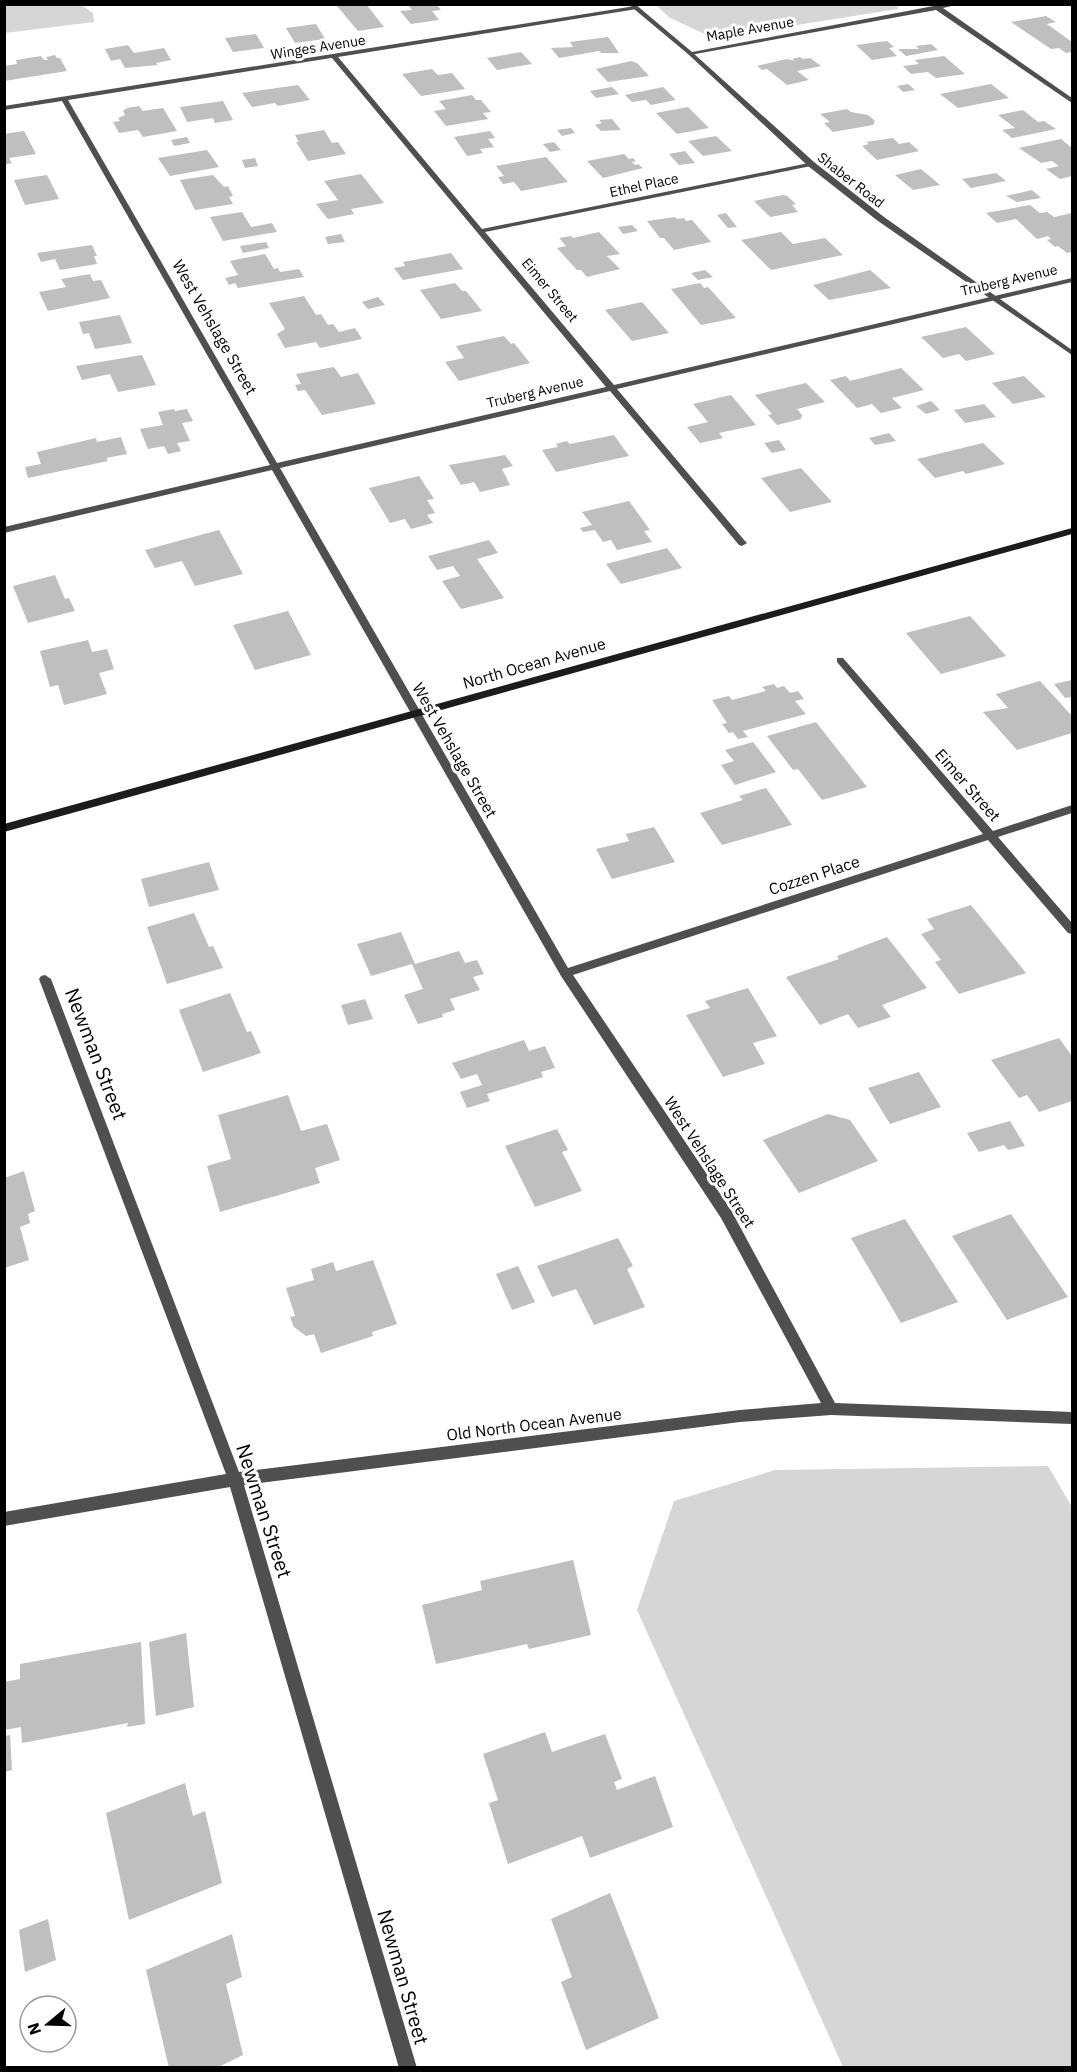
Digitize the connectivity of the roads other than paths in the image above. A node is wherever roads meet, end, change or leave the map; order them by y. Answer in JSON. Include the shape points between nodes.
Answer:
{"nodes":[{"id":1,"x":957,"y":4,"type":"edge"},
{"id":2,"x":633,"y":6,"type":"edge"},
{"id":3,"x":938,"y":8,"type":"junction"},
{"id":4,"x":690,"y":52,"type":"junction"},
{"id":5,"x":334,"y":57,"type":"junction"},
{"id":6,"x":64,"y":99,"type":"junction"},
{"id":7,"x":1072,"y":101,"type":"edge"},
{"id":8,"x":4,"y":108,"type":"edge"},
{"id":9,"x":811,"y":164,"type":"junction"},
{"id":10,"x":481,"y":231,"type":"junction"},
{"id":11,"x":1072,"y":280,"type":"edge"},
{"id":12,"x":992,"y":297,"type":"junction"},
{"id":13,"x":1072,"y":353,"type":"edge"},
{"id":14,"x":611,"y":388,"type":"junction"},
{"id":15,"x":276,"y":466,"type":"junction"},
{"id":16,"x":4,"y":530,"type":"edge"},
{"id":17,"x":1072,"y":531,"type":"edge"},
{"id":18,"x":742,"y":543,"type":"dead end"},
{"id":19,"x":840,"y":660,"type":"dead end"},
{"id":20,"x":415,"y":714,"type":"junction"},
{"id":21,"x":1072,"y":808,"type":"edge"},
{"id":22,"x":4,"y":828,"type":"edge"},
{"id":23,"x":991,"y":835,"type":"junction"},
{"id":24,"x":1072,"y":930,"type":"edge"},
{"id":25,"x":565,"y":973,"type":"junction"},
{"id":26,"x":45,"y":979,"type":"dead end"},
{"id":27,"x":831,"y":1409,"type":"junction"},
{"id":28,"x":1072,"y":1418,"type":"edge"},
{"id":29,"x":235,"y":1479,"type":"junction"},
{"id":30,"x":4,"y":1519,"type":"edge"},
{"id":31,"x":408,"y":2067,"type":"edge"}],
"edges":[{"from":1,"to":3,"type":"street","name":"Maple Avenue"},
{"from":2,"to":4,"type":"street","name":"Shaber Road"},
{"from":2,"to":5,"type":"street","name":"Winges Avenue"},
{"from":3,"to":4,"type":"street","name":"Maple Avenue"},
{"from":3,"to":7,"type":"street"},
{"from":4,"to":9,"type":"street","name":"Shaber Road"},
{"from":5,"to":6,"type":"street","name":"Winges Avenue"},
{"from":5,"to":10,"type":"street","name":"Eimer Street"},
{"from":6,"to":8,"type":"street","name":"Winges Avenue"},
{"from":6,"to":15,"type":"street","name":"West Vehslage Street"},
{"from":9,"to":10,"type":"street","name":"Ethel Place"},
{"from":9,"to":12,"type":"street","name":"Shaber Road"},
{"from":10,"to":14,"type":"street","name":"Eimer Street"},
{"from":11,"to":12,"type":"street","name":"Truberg Avenue"},
{"from":12,"to":13,"type":"street","name":"Shaber Road"},
{"from":12,"to":14,"type":"street","name":"Truberg Avenue"},
{"from":14,"to":15,"type":"street","name":"Truberg Avenue"},
{"from":14,"to":18,"type":"street","name":"Eimer Street"},
{"from":15,"to":16,"type":"street","name":"Truberg Avenue"},
{"from":15,"to":20,"type":"street","name":"West Vehslage Street"},
{"from":17,"to":20,"type":"main road","name":"North Ocean Avenue"},
{"from":19,"to":23,"type":"street","name":"Eimer Street"},
{"from":20,"to":22,"type":"main road","name":"North Ocean Avenue"},
{"from":20,"to":25,"type":"street","name":"West Vehslage Street"},
{"from":21,"to":23,"type":"street","name":"Cozzen Place"},
{"from":23,"to":24,"type":"street","name":"Eimer Street"},
{"from":23,"to":25,"type":"street","name":"Cozzen Place"},
{"from":25,"to":27,"type":"street","name":"West Vehslage Street","via":[[726,1214]]},
{"from":26,"to":29,"type":"street","name":"Newman Street"},
{"from":27,"to":28,"type":"street","name":"Old North Ocean Avenue"},
{"from":27,"to":29,"type":"street","name":"Old North Ocean Avenue","via":[[740,1416]]},
{"from":29,"to":30,"type":"street","name":"Old North Ocean Avenue"},
{"from":29,"to":31,"type":"street","name":"Newman Street"}]}
